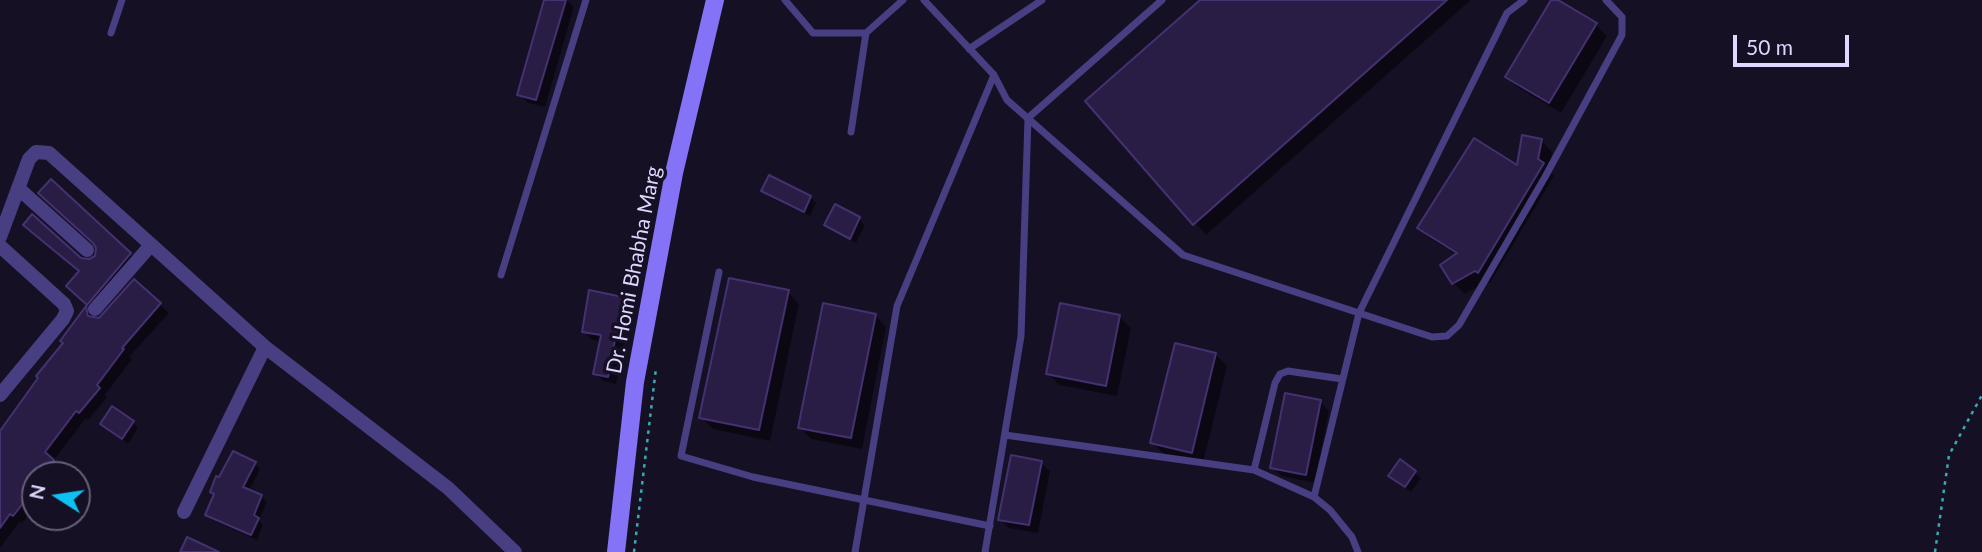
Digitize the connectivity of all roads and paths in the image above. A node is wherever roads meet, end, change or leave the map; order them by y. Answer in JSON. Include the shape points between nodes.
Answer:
{"nodes":[{"id":1,"x":122,"y":0,"type":"edge"},
{"id":2,"x":586,"y":0,"type":"edge"},
{"id":3,"x":715,"y":0,"type":"edge"},
{"id":4,"x":785,"y":0,"type":"edge"},
{"id":5,"x":903,"y":0,"type":"edge"},
{"id":6,"x":924,"y":0,"type":"edge"},
{"id":7,"x":1042,"y":0,"type":"edge"},
{"id":8,"x":1161,"y":0,"type":"edge"},
{"id":9,"x":1524,"y":0,"type":"edge"},
{"id":10,"x":1606,"y":0,"type":"edge"},
{"id":11,"x":111,"y":33,"type":"dead end"},
{"id":12,"x":866,"y":33,"type":"junction"},
{"id":13,"x":969,"y":49,"type":"junction"},
{"id":14,"x":994,"y":75,"type":"junction"},
{"id":15,"x":1028,"y":118,"type":"junction"},
{"id":16,"x":851,"y":131,"type":"dead end"},
{"id":17,"x":18,"y":188,"type":"junction"},
{"id":18,"x":0,"y":237,"type":"edge"},
{"id":19,"x":151,"y":245,"type":"junction"},
{"id":20,"x":0,"y":246,"type":"edge"},
{"id":21,"x":87,"y":250,"type":"dead end"},
{"id":22,"x":719,"y":272,"type":"dead end"},
{"id":23,"x":501,"y":275,"type":"dead end"},
{"id":24,"x":95,"y":309,"type":"dead end"},
{"id":25,"x":1359,"y":313,"type":"junction"},
{"id":26,"x":265,"y":347,"type":"junction"},
{"id":27,"x":656,"y":363,"type":"dead end"},
{"id":28,"x":1342,"y":379,"type":"junction"},
{"id":29,"x":0,"y":395,"type":"edge"},
{"id":30,"x":1982,"y":395,"type":"edge"},
{"id":31,"x":1004,"y":435,"type":"junction"},
{"id":32,"x":1254,"y":470,"type":"junction"},
{"id":33,"x":1314,"y":497,"type":"junction"},
{"id":34,"x":864,"y":501,"type":"junction"},
{"id":35,"x":184,"y":512,"type":"dead end"},
{"id":36,"x":990,"y":526,"type":"junction"},
{"id":37,"x":500,"y":537,"type":"junction"},
{"id":38,"x":492,"y":552,"type":"edge"},
{"id":39,"x":515,"y":552,"type":"edge"},
{"id":40,"x":617,"y":552,"type":"edge"},
{"id":41,"x":634,"y":552,"type":"edge"},
{"id":42,"x":855,"y":552,"type":"edge"},
{"id":43,"x":985,"y":552,"type":"edge"},
{"id":44,"x":1358,"y":552,"type":"edge"},
{"id":45,"x":1935,"y":552,"type":"edge"}],
"edges":[{"from":1,"to":11,"type":"lane"},
{"from":2,"to":23,"type":"lane"},
{"from":3,"to":40,"type":"main road","name":"Dr. Homi Bhabha Marg","via":[[674,173],[635,382]]},
{"from":4,"to":12,"type":"lane","via":[[813,33]]},
{"from":5,"to":12,"type":"lane"},
{"from":6,"to":13,"type":"lane"},
{"from":7,"to":13,"type":"lane"},
{"from":8,"to":15,"type":"lane"},
{"from":9,"to":25,"type":"lane","via":[[1507,13]]},
{"from":10,"to":25,"type":"lane","via":[[1622,17],[1622,35],[1459,325],[1447,337],[1432,337]]},
{"from":12,"to":16,"type":"lane"},
{"from":13,"to":14,"type":"lane"},
{"from":14,"to":15,"type":"lane","via":[[1007,100]]},
{"from":14,"to":34,"type":"lane","via":[[897,306]]},
{"from":15,"to":25,"type":"lane","via":[[1183,255]]},
{"from":15,"to":31,"type":"lane","via":[[1021,336]]},
{"from":17,"to":18,"type":"street"},
{"from":17,"to":19,"type":"street","via":[[32,154],[49,153]]},
{"from":17,"to":21,"type":"street"},
{"from":19,"to":24,"type":"street"},
{"from":19,"to":26,"type":"street"},
{"from":20,"to":29,"type":"street","via":[[67,311]]},
{"from":22,"to":34,"type":"lane","via":[[681,456]]},
{"from":25,"to":28,"type":"lane"},
{"from":26,"to":35,"type":"street"},
{"from":26,"to":37,"type":"street","via":[[448,488]]},
{"from":27,"to":41,"type":"path"},
{"from":28,"to":32,"type":"lane","via":[[1288,371],[1280,374]]},
{"from":28,"to":33,"type":"lane"},
{"from":30,"to":45,"type":"path","via":[[1948,455]]},
{"from":31,"to":32,"type":"lane"},
{"from":31,"to":36,"type":"lane"},
{"from":32,"to":33,"type":"lane"},
{"from":33,"to":44,"type":"lane","via":[[1331,510]]},
{"from":34,"to":36,"type":"lane"},
{"from":34,"to":42,"type":"lane"},
{"from":36,"to":43,"type":"lane"},
{"from":37,"to":38,"type":"street"},
{"from":37,"to":39,"type":"street"}]}
